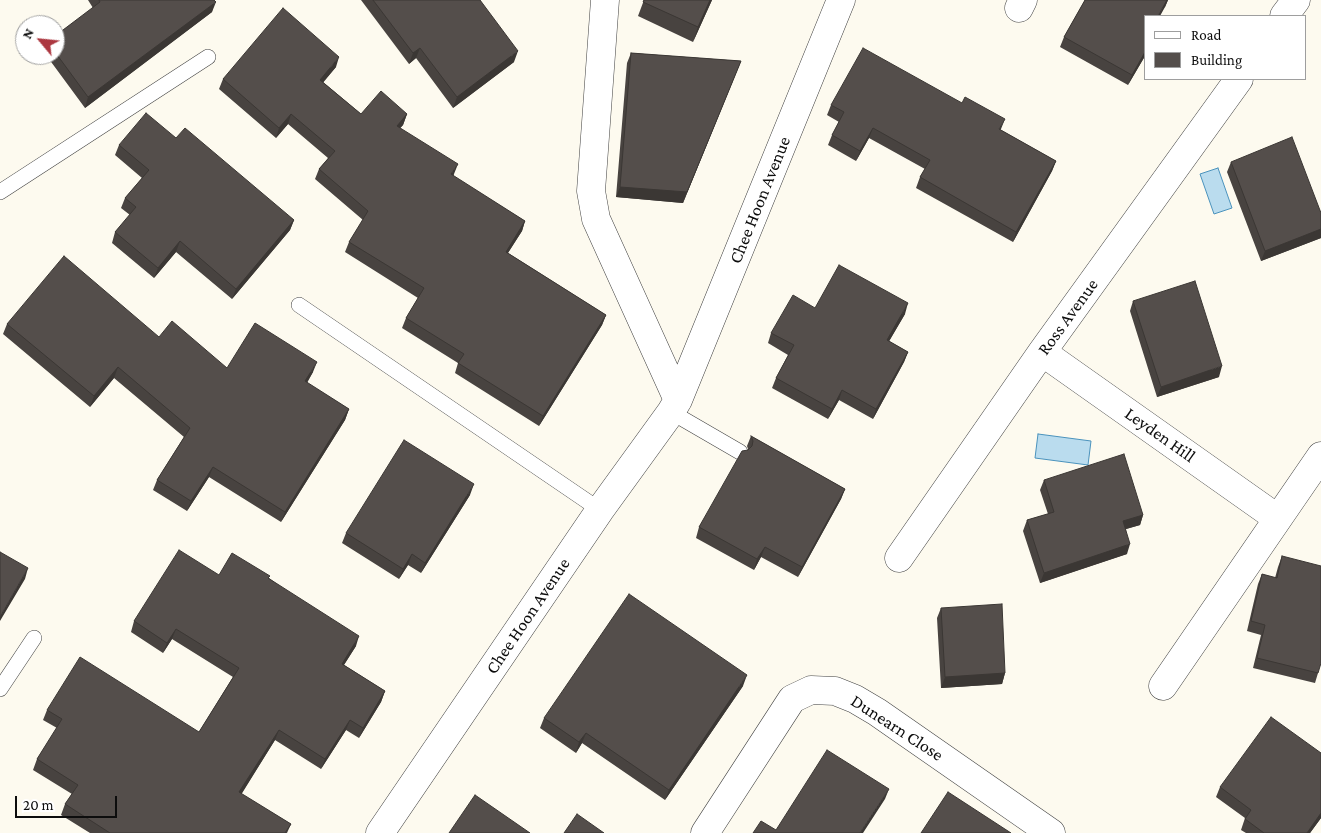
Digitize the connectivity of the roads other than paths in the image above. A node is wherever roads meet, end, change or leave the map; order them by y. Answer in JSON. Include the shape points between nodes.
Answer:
{"nodes":[{"id":1,"x":605,"y":0,"type":"edge"},
{"id":2,"x":841,"y":0,"type":"edge"},
{"id":3,"x":1296,"y":0,"type":"edge"},
{"id":4,"x":1285,"y":15,"type":"edge"},
{"id":5,"x":208,"y":57,"type":"dead end"},
{"id":6,"x":1238,"y":80,"type":"edge"},
{"id":7,"x":0,"y":192,"type":"edge"},
{"id":8,"x":299,"y":305,"type":"dead end"},
{"id":9,"x":1042,"y":352,"type":"junction"},
{"id":10,"x":675,"y":406,"type":"junction"},
{"id":11,"x":740,"y":452,"type":"edge"},
{"id":12,"x":1321,"y":456,"type":"edge"},
{"id":13,"x":600,"y":510,"type":"junction"},
{"id":14,"x":1277,"y":518,"type":"junction"},
{"id":15,"x":899,"y":558,"type":"dead end"},
{"id":16,"x":34,"y":638,"type":"dead end"},
{"id":17,"x":1163,"y":686,"type":"dead end"},
{"id":18,"x":0,"y":689,"type":"edge"},
{"id":19,"x":380,"y":833,"type":"edge"},
{"id":20,"x":706,"y":833,"type":"edge"},
{"id":21,"x":1051,"y":833,"type":"edge"}],
"edges":[{"from":1,"to":10,"type":"street","via":[[591,191],[596,219]]},
{"from":2,"to":10,"type":"street","name":"Chee Hoon Avenue"},
{"from":3,"to":4,"type":"street"},
{"from":5,"to":7,"type":"lane"},
{"from":6,"to":9,"type":"street","name":"Ross Avenue"},
{"from":8,"to":13,"type":"lane"},
{"from":9,"to":14,"type":"street","name":"Leyden Hill"},
{"from":9,"to":15,"type":"street","name":"Ross Avenue"},
{"from":10,"to":11,"type":"lane"},
{"from":10,"to":13,"type":"street","name":"Chee Hoon Avenue"},
{"from":12,"to":14,"type":"street"},
{"from":13,"to":19,"type":"street","name":"Chee Hoon Avenue"},
{"from":14,"to":17,"type":"street"},
{"from":16,"to":18,"type":"lane"},
{"from":20,"to":21,"type":"street","name":"Dunearn Close","via":[[792,699],[811,690],[836,691],[877,712]]}]}
